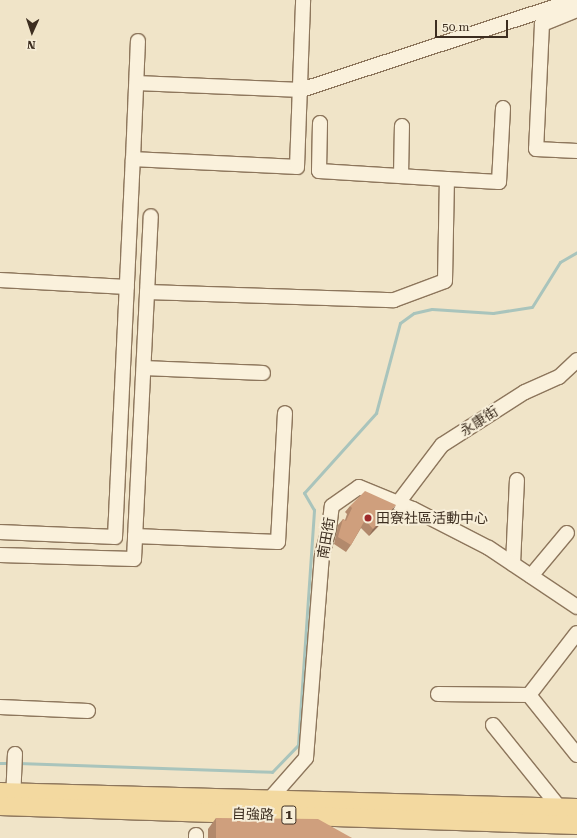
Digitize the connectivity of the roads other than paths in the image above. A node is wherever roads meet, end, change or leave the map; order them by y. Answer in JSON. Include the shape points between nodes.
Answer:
{"nodes":[{"id":1,"x":303,"y":0,"type":"edge"},
{"id":2,"x":574,"y":0,"type":"edge"},
{"id":3,"x":577,"y":10,"type":"edge"},
{"id":4,"x":138,"y":42,"type":"dead end"},
{"id":5,"x":137,"y":84,"type":"junction"},
{"id":6,"x":301,"y":90,"type":"junction"},
{"id":7,"x":503,"y":108,"type":"dead end"},
{"id":8,"x":320,"y":123,"type":"dead end"},
{"id":9,"x":402,"y":126,"type":"dead end"},
{"id":10,"x":577,"y":151,"type":"edge"},
{"id":11,"x":133,"y":159,"type":"junction"},
{"id":12,"x":401,"y":176,"type":"junction"},
{"id":13,"x":448,"y":179,"type":"junction"},
{"id":14,"x":151,"y":216,"type":"dead end"},
{"id":15,"x":0,"y":280,"type":"edge"},
{"id":16,"x":127,"y":287,"type":"junction"},
{"id":17,"x":148,"y":292,"type":"junction"},
{"id":18,"x":577,"y":360,"type":"edge"},
{"id":19,"x":144,"y":368,"type":"junction"},
{"id":20,"x":263,"y":373,"type":"dead end"},
{"id":21,"x":285,"y":413,"type":"dead end"},
{"id":22,"x":517,"y":480,"type":"dead end"},
{"id":23,"x":398,"y":503,"type":"junction"},
{"id":24,"x":0,"y":532,"type":"edge"},
{"id":25,"x":567,"y":532,"type":"dead end"},
{"id":26,"x":135,"y":536,"type":"junction"},
{"id":27,"x":0,"y":555,"type":"edge"},
{"id":28,"x":513,"y":564,"type":"junction"},
{"id":29,"x":531,"y":576,"type":"junction"},
{"id":30,"x":577,"y":607,"type":"edge"},
{"id":31,"x":577,"y":633,"type":"edge"},
{"id":32,"x":438,"y":694,"type":"dead end"},
{"id":33,"x":529,"y":695,"type":"junction"},
{"id":34,"x":0,"y":707,"type":"edge"},
{"id":35,"x":88,"y":711,"type":"dead end"},
{"id":36,"x":494,"y":725,"type":"dead end"},
{"id":37,"x":15,"y":754,"type":"dead end"},
{"id":38,"x":577,"y":755,"type":"edge"},
{"id":39,"x":8,"y":795,"type":"edge"},
{"id":40,"x":269,"y":807,"type":"junction"},
{"id":41,"x":572,"y":819,"type":"edge"}],
"edges":[{"from":1,"to":6,"type":"lane"},
{"from":2,"to":6,"type":"lane"},
{"from":3,"to":10,"type":"lane","via":[[542,24],[536,149]]},
{"from":4,"to":5,"type":"lane"},
{"from":5,"to":6,"type":"lane"},
{"from":5,"to":11,"type":"lane"},
{"from":6,"to":11,"type":"lane","via":[[296,167]]},
{"from":7,"to":13,"type":"lane","via":[[499,182]]},
{"from":8,"to":12,"type":"lane","via":[[318,171]]},
{"from":9,"to":12,"type":"lane"},
{"from":11,"to":16,"type":"lane"},
{"from":12,"to":13,"type":"lane"},
{"from":13,"to":17,"type":"lane","via":[[445,280],[394,300]]},
{"from":14,"to":17,"type":"lane"},
{"from":15,"to":16,"type":"lane"},
{"from":16,"to":24,"type":"lane","via":[[115,537]]},
{"from":17,"to":19,"type":"lane"},
{"from":18,"to":23,"type":"lane","name":"永康街","via":[[559,377],[525,392],[442,445]]},
{"from":19,"to":20,"type":"lane"},
{"from":19,"to":26,"type":"lane"},
{"from":21,"to":26,"type":"lane","via":[[278,542]]},
{"from":22,"to":28,"type":"lane"},
{"from":23,"to":28,"type":"lane","name":"南田街","via":[[489,548]]},
{"from":23,"to":40,"type":"lane","name":"南田街","via":[[358,487],[332,506],[322,555],[306,758]]},
{"from":25,"to":29,"type":"lane"},
{"from":26,"to":27,"type":"lane","via":[[134,559]]},
{"from":28,"to":29,"type":"lane","name":"南田街"},
{"from":29,"to":30,"type":"lane","name":"南田街"},
{"from":31,"to":33,"type":"lane"},
{"from":32,"to":33,"type":"lane"},
{"from":33,"to":38,"type":"lane"},
{"from":34,"to":35,"type":"lane"},
{"from":36,"to":41,"type":"lane"},
{"from":37,"to":39,"type":"lane"},
{"from":39,"to":40,"type":"main road","name":"自強路","number":"1"},
{"from":40,"to":41,"type":"main road","name":"自強路","number":"1"}]}
